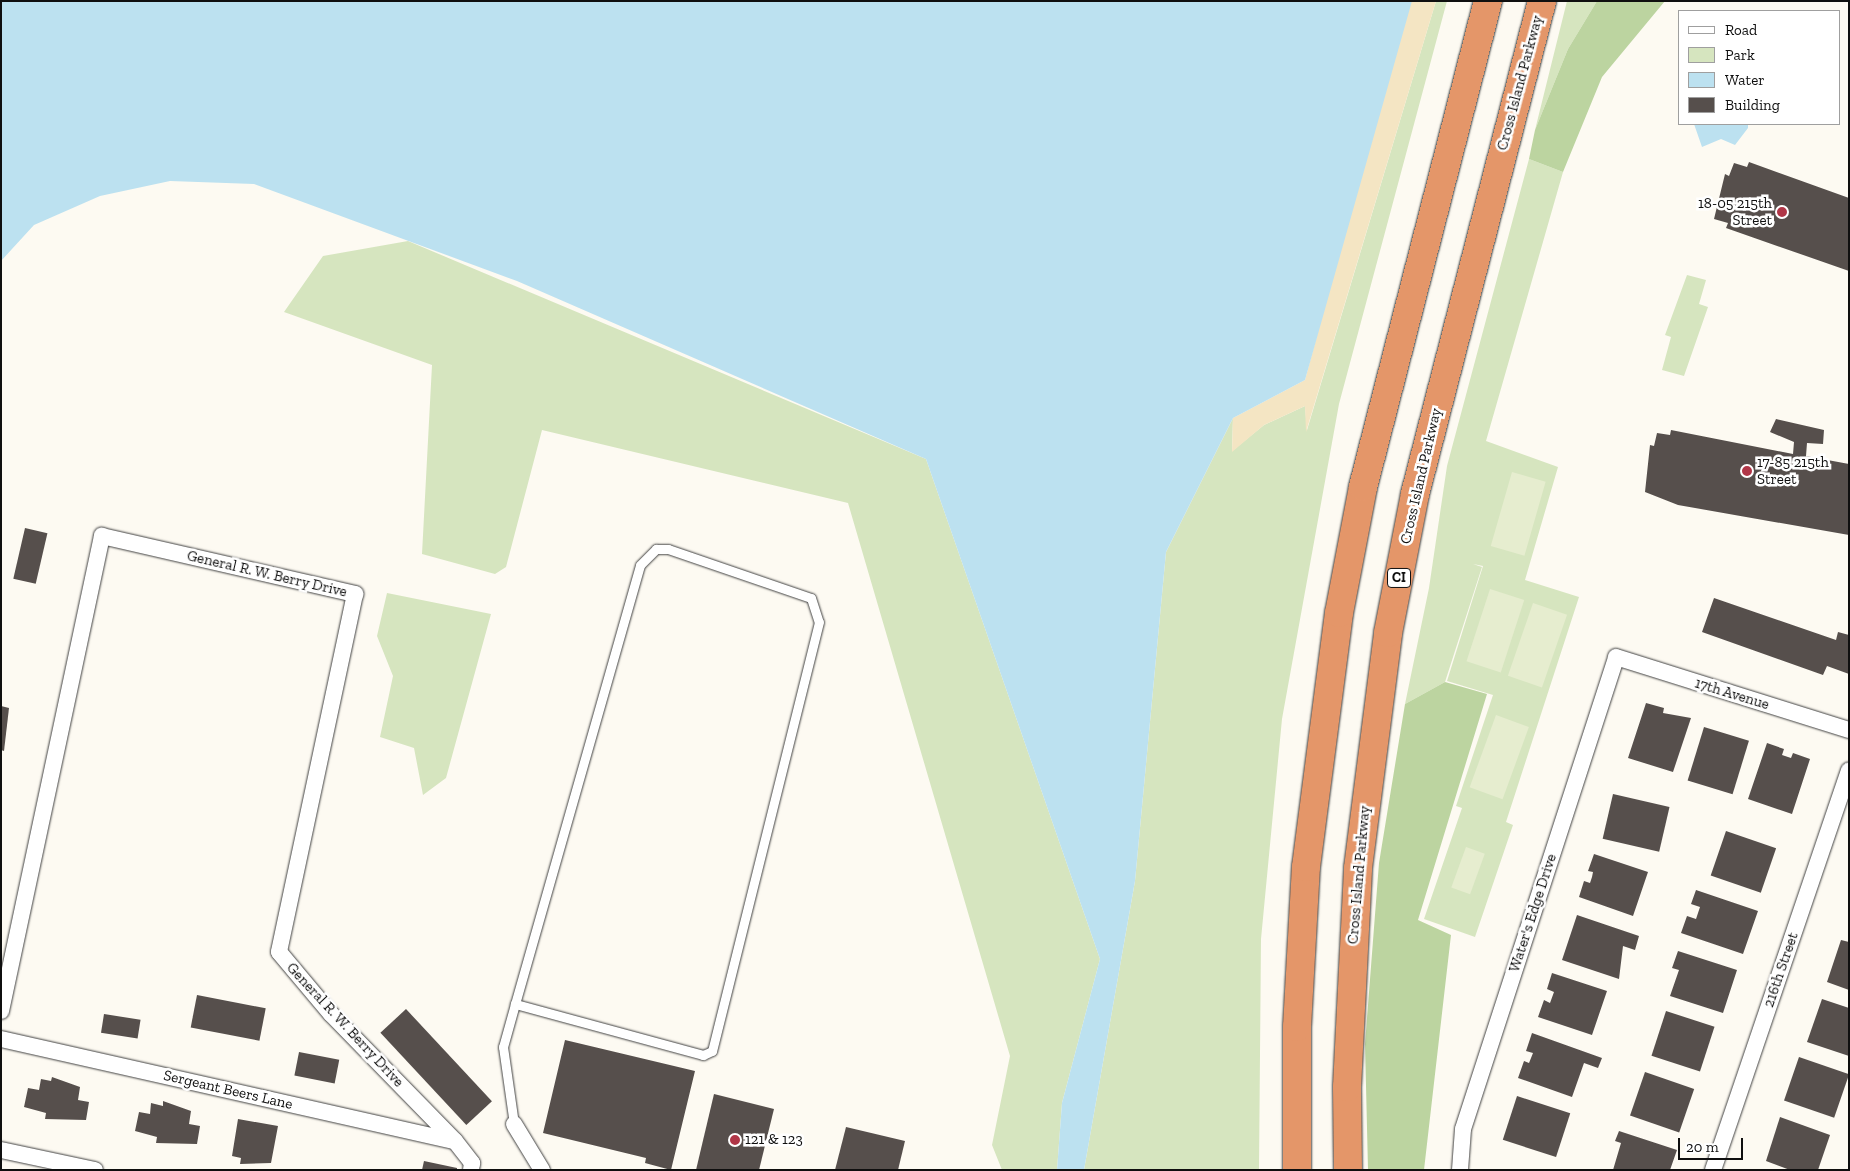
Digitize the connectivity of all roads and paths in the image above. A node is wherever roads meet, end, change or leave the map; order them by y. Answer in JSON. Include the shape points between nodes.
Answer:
{"nodes":[{"id":1,"x":1488,"y":1,"type":"edge"},
{"id":2,"x":1542,"y":1,"type":"edge"},
{"id":3,"x":1616,"y":658,"type":"joint"},
{"id":4,"x":1849,"y":730,"type":"edge"},
{"id":5,"x":1849,"y":770,"type":"edge"},
{"id":6,"x":515,"y":1004,"type":"junction"},
{"id":7,"x":1,"y":1011,"type":"edge"},
{"id":8,"x":1,"y":1039,"type":"edge"},
{"id":9,"x":514,"y":1124,"type":"joint"},
{"id":10,"x":456,"y":1141,"type":"junction"},
{"id":11,"x":1,"y":1150,"type":"edge"},
{"id":12,"x":37,"y":1164,"type":"edge"},
{"id":13,"x":95,"y":1170,"type":"edge"},
{"id":14,"x":471,"y":1170,"type":"edge"},
{"id":15,"x":542,"y":1170,"type":"edge"},
{"id":16,"x":1297,"y":1170,"type":"edge"},
{"id":17,"x":1348,"y":1170,"type":"edge"},
{"id":18,"x":1460,"y":1170,"type":"edge"},
{"id":19,"x":1713,"y":1170,"type":"edge"}],
"edges":[{"from":1,"to":16,"type":"highway","via":[[1363,486],[1339,613],[1306,876],[1297,1027]]},
{"from":2,"to":17,"type":"highway","name":"Cross Island Parkway","number":"CI","via":[[1415,494],[1388,632],[1358,868],[1348,1077]]},
{"from":3,"to":4,"type":"street","name":"17th Avenue"},
{"from":3,"to":18,"type":"street","name":"Water's Edge Drive","via":[[1463,1129]]},
{"from":5,"to":19,"type":"street","name":"216th Street"},
{"from":6,"to":6,"type":"lane","via":[[645,556],[656,549],[668,550],[811,598],[819,622],[712,1051],[703,1055]]},
{"from":6,"to":9,"type":"lane","via":[[503,1046]]},
{"from":7,"to":10,"type":"street","name":"General R. W. Berry Drive","via":[[102,536],[355,594],[279,952],[331,1014]]},
{"from":8,"to":10,"type":"street","name":"Sergeant Beers Lane"},
{"from":9,"to":15,"type":"street"},
{"from":10,"to":14,"type":"street","via":[[472,1163]]},
{"from":11,"to":12,"type":"street"},
{"from":12,"to":13,"type":"street"}]}
